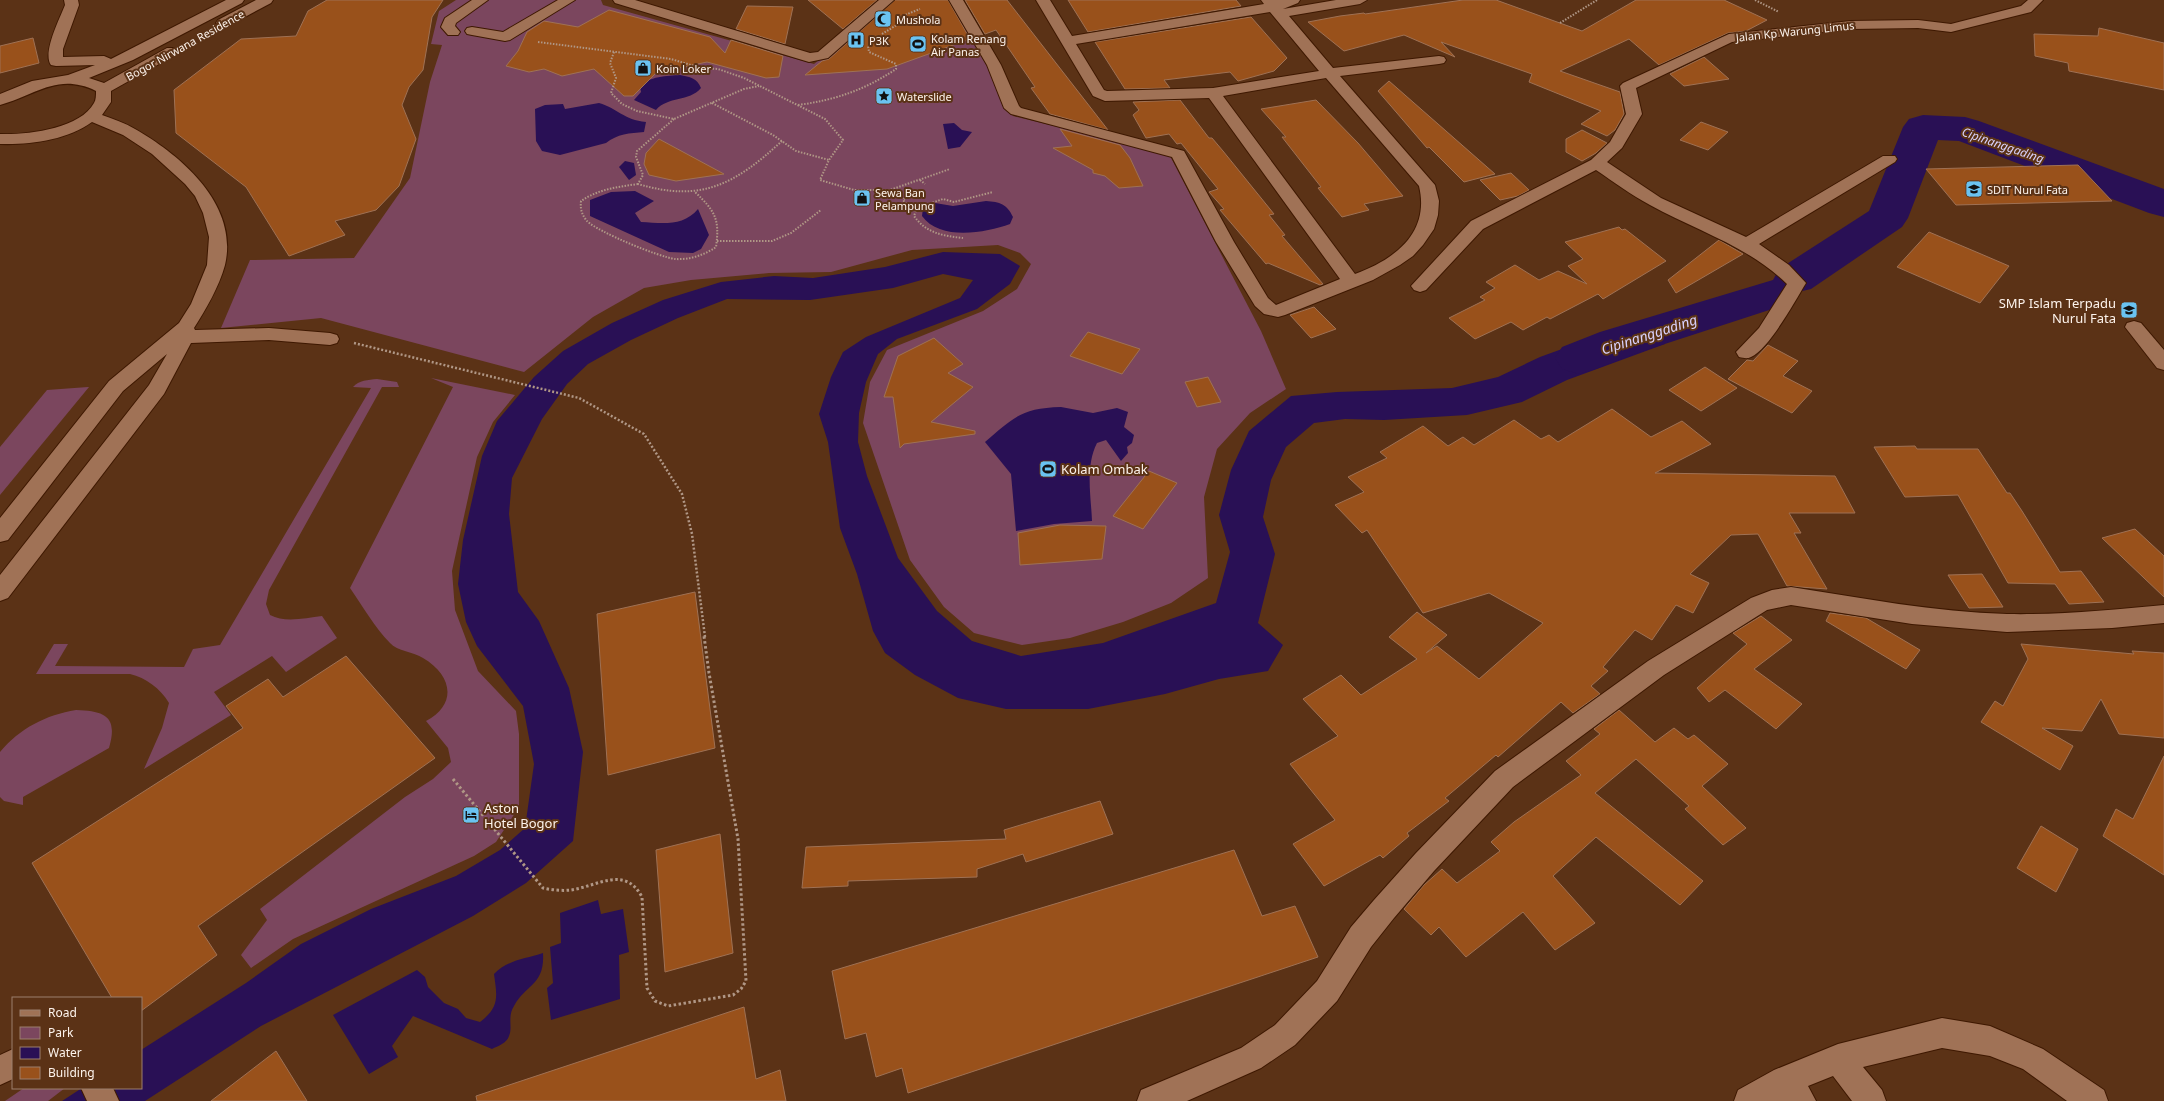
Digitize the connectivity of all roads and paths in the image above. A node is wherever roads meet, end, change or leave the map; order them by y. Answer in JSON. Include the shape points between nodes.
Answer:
{"nodes":[{"id":1,"x":71,"y":0,"type":"edge"},
{"id":2,"x":237,"y":0,"type":"edge"},
{"id":3,"x":266,"y":0,"type":"edge"},
{"id":4,"x":480,"y":0,"type":"edge"},
{"id":5,"x":568,"y":0,"type":"edge"},
{"id":6,"x":620,"y":0,"type":"edge"},
{"id":7,"x":887,"y":0,"type":"edge"},
{"id":8,"x":956,"y":0,"type":"edge"},
{"id":9,"x":1043,"y":0,"type":"edge"},
{"id":10,"x":1293,"y":0,"type":"edge"},
{"id":11,"x":1360,"y":0,"type":"edge"},
{"id":12,"x":1597,"y":0,"type":"edge"},
{"id":13,"x":2036,"y":0,"type":"edge"},
{"id":14,"x":1274,"y":7,"type":"edge"},
{"id":15,"x":920,"y":9,"type":"dead end"},
{"id":16,"x":1560,"y":23,"type":"dead end"},
{"id":17,"x":211,"y":30,"type":"dead end"},
{"id":18,"x":453,"y":32,"type":"dead end"},
{"id":19,"x":472,"y":32,"type":"dead end"},
{"id":20,"x":881,"y":34,"type":"dead end"},
{"id":21,"x":505,"y":37,"type":"junction"},
{"id":22,"x":1068,"y":41,"type":"junction"},
{"id":23,"x":871,"y":42,"type":"dead end"},
{"id":24,"x":183,"y":45,"type":"dead end"},
{"id":25,"x":614,"y":52,"type":"junction"},
{"id":26,"x":128,"y":57,"type":"junction"},
{"id":27,"x":1439,"y":60,"type":"dead end"},
{"id":28,"x":149,"y":64,"type":"junction"},
{"id":29,"x":1329,"y":73,"type":"junction"},
{"id":30,"x":69,"y":80,"type":"junction"},
{"id":31,"x":759,"y":86,"type":"junction"},
{"id":32,"x":104,"y":89,"type":"junction"},
{"id":33,"x":1213,"y":92,"type":"junction"},
{"id":34,"x":0,"y":100,"type":"edge"},
{"id":35,"x":711,"y":103,"type":"junction"},
{"id":36,"x":798,"y":105,"type":"junction"},
{"id":37,"x":91,"y":116,"type":"junction"},
{"id":38,"x":674,"y":119,"type":"junction"},
{"id":39,"x":0,"y":139,"type":"edge"},
{"id":40,"x":22,"y":140,"type":"junction"},
{"id":41,"x":782,"y":141,"type":"junction"},
{"id":42,"x":0,"y":156,"type":"edge"},
{"id":43,"x":1889,"y":159,"type":"dead end"},
{"id":44,"x":829,"y":160,"type":"junction"},
{"id":45,"x":1598,"y":163,"type":"junction"},
{"id":46,"x":950,"y":169,"type":"dead end"},
{"id":47,"x":919,"y":180,"type":"junction"},
{"id":48,"x":638,"y":184,"type":"junction"},
{"id":49,"x":925,"y":184,"type":"dead end"},
{"id":50,"x":695,"y":192,"type":"junction"},
{"id":51,"x":992,"y":192,"type":"dead end"},
{"id":52,"x":909,"y":194,"type":"dead end"},
{"id":53,"x":917,"y":208,"type":"junction"},
{"id":54,"x":821,"y":210,"type":"dead end"},
{"id":55,"x":963,"y":238,"type":"dead end"},
{"id":56,"x":717,"y":241,"type":"junction"},
{"id":57,"x":1747,"y":244,"type":"junction"},
{"id":58,"x":1351,"y":280,"type":"junction"},
{"id":59,"x":1420,"y":286,"type":"dead end"},
{"id":60,"x":2134,"y":327,"type":"dead end"},
{"id":61,"x":181,"y":334,"type":"junction"},
{"id":62,"x":330,"y":339,"type":"joint"},
{"id":63,"x":1746,"y":352,"type":"dead end"},
{"id":64,"x":2164,"y":363,"type":"edge"},
{"id":65,"x":0,"y":534,"type":"edge"},
{"id":66,"x":0,"y":592,"type":"edge"},
{"id":67,"x":2164,"y":614,"type":"edge"},
{"id":68,"x":453,"y":779,"type":"dead end"},
{"id":69,"x":1838,"y":1059,"type":"junction"},
{"id":70,"x":12,"y":1064,"type":"edge"},
{"id":71,"x":0,"y":1070,"type":"edge"},
{"id":72,"x":97,"y":1089,"type":"edge"},
{"id":73,"x":1793,"y":1091,"type":"edge"},
{"id":74,"x":104,"y":1101,"type":"edge"},
{"id":75,"x":1152,"y":1101,"type":"edge"},
{"id":76,"x":1749,"y":1101,"type":"edge"},
{"id":77,"x":1871,"y":1101,"type":"edge"},
{"id":78,"x":2093,"y":1101,"type":"edge"}],
"edges":[{"from":1,"to":26,"type":"street","via":[[72,5],[56,49],[56,62]]},
{"from":2,"to":26,"type":"street","name":"Bogor Nirwana Residence"},
{"from":3,"to":17,"type":"street","name":"Bogor Nirwana Residence"},
{"from":4,"to":18,"type":"street","via":[[450,21],[448,28]]},
{"from":5,"to":21,"type":"street"},
{"from":6,"to":7,"type":"street","via":[[809,58],[823,55]]},
{"from":8,"to":58,"type":"street","via":[[994,65],[1012,108],[1016,111],[1178,154],[1225,242],[1261,302],[1267,307],[1278,311]]},
{"from":9,"to":22,"type":"street"},
{"from":10,"to":14,"type":"street"},
{"from":11,"to":14,"type":"street"},
{"from":12,"to":16,"type":"path"},
{"from":13,"to":45,"type":"street","name":"Jalan Kp Warung Limus","via":[[2026,9],[1951,28],[1918,24],[1851,25],[1729,38],[1629,85],[1634,116],[1616,145]]},
{"from":14,"to":22,"type":"street"},
{"from":14,"to":29,"type":"street"},
{"from":15,"to":20,"type":"path","via":[[900,17],[900,23]]},
{"from":19,"to":21,"type":"street"},
{"from":21,"to":25,"type":"path"},
{"from":22,"to":33,"type":"street","via":[[1101,95]]},
{"from":23,"to":36,"type":"path","via":[[868,46],[869,52],[896,64],[896,69],[855,94],[831,101]]},
{"from":24,"to":28,"type":"street","name":"Bogor Nirwana Residence"},
{"from":25,"to":31,"type":"path","via":[[718,69]]},
{"from":25,"to":38,"type":"path","via":[[610,62],[616,71],[617,82],[611,93],[622,104],[637,111]]},
{"from":26,"to":28,"type":"street"},
{"from":26,"to":30,"type":"street","name":"Bogor Nirwana Residence"},
{"from":27,"to":29,"type":"street"},
{"from":28,"to":32,"type":"street","name":"Bogor Nirwana Residence"},
{"from":29,"to":33,"type":"street"},
{"from":29,"to":58,"type":"street","via":[[1427,185],[1431,195],[1430,218],[1423,234],[1415,243],[1382,268],[1365,277]]},
{"from":30,"to":32,"type":"street","via":[[85,81]]},
{"from":30,"to":34,"type":"street","via":[[32,86]]},
{"from":31,"to":35,"type":"path","via":[[744,89]]},
{"from":31,"to":36,"type":"path"},
{"from":32,"to":37,"type":"street","via":[[103,102]]},
{"from":33,"to":58,"type":"street"},
{"from":35,"to":38,"type":"path"},
{"from":35,"to":41,"type":"path"},
{"from":36,"to":44,"type":"path","via":[[825,119],[843,140]]},
{"from":37,"to":40,"type":"street","via":[[60,132]]},
{"from":37,"to":61,"type":"street","via":[[129,132],[158,151],[191,180],[203,195],[212,213],[218,237],[216,265],[200,304]]},
{"from":38,"to":48,"type":"path","via":[[637,151],[636,157],[643,175]]},
{"from":39,"to":40,"type":"street"},
{"from":40,"to":42,"type":"street"},
{"from":41,"to":44,"type":"path","via":[[806,155]]},
{"from":41,"to":50,"type":"path","via":[[742,176]]},
{"from":43,"to":57,"type":"street"},
{"from":44,"to":47,"type":"path","via":[[820,180],[854,190],[890,190]]},
{"from":45,"to":57,"type":"street","via":[[1662,205]]},
{"from":45,"to":59,"type":"street","name":"Jalan Kp Warung Limus","via":[[1477,224]]},
{"from":46,"to":47,"type":"path"},
{"from":47,"to":49,"type":"path"},
{"from":48,"to":50,"type":"path","via":[[660,192]]},
{"from":48,"to":56,"type":"path","via":[[598,190],[588,195],[581,201],[583,219],[662,257],[677,259],[706,254],[716,247]]},
{"from":50,"to":56,"type":"path","via":[[717,215]]},
{"from":51,"to":53,"type":"path","via":[[954,202],[943,199]]},
{"from":52,"to":53,"type":"path","via":[[903,200],[908,206]]},
{"from":53,"to":55,"type":"path","via":[[914,216],[926,231]]},
{"from":54,"to":56,"type":"path","via":[[791,233],[772,241]]},
{"from":57,"to":63,"type":"street","via":[[1773,260],[1793,279],[1766,332]]},
{"from":60,"to":64,"type":"street"},
{"from":61,"to":62,"type":"street","via":[[269,334]]},
{"from":61,"to":65,"type":"street","via":[[116,386]]},
{"from":61,"to":66,"type":"street","via":[[157,389]]},
{"from":62,"to":68,"type":"path","via":[[379,348],[579,398],[644,434],[682,494],[692,534],[709,673],[738,839],[746,981],[744,986],[733,995],[668,1006],[658,1004],[652,999],[647,988],[642,897],[635,883],[618,879],[570,890],[543,888]]},
{"from":67,"to":75,"type":"street","via":[[2008,623],[1912,615],[1791,596],[1760,604],[1656,668],[1504,779],[1384,909],[1361,937],[1327,991],[1285,1035],[1251,1058]]},
{"from":69,"to":73,"type":"street"},
{"from":69,"to":77,"type":"street"},
{"from":69,"to":78,"type":"street","via":[[1942,1033],[1990,1041],[2032,1058]]},
{"from":70,"to":71,"type":"street"},
{"from":72,"to":74,"type":"street"},
{"from":73,"to":76,"type":"street"}]}
